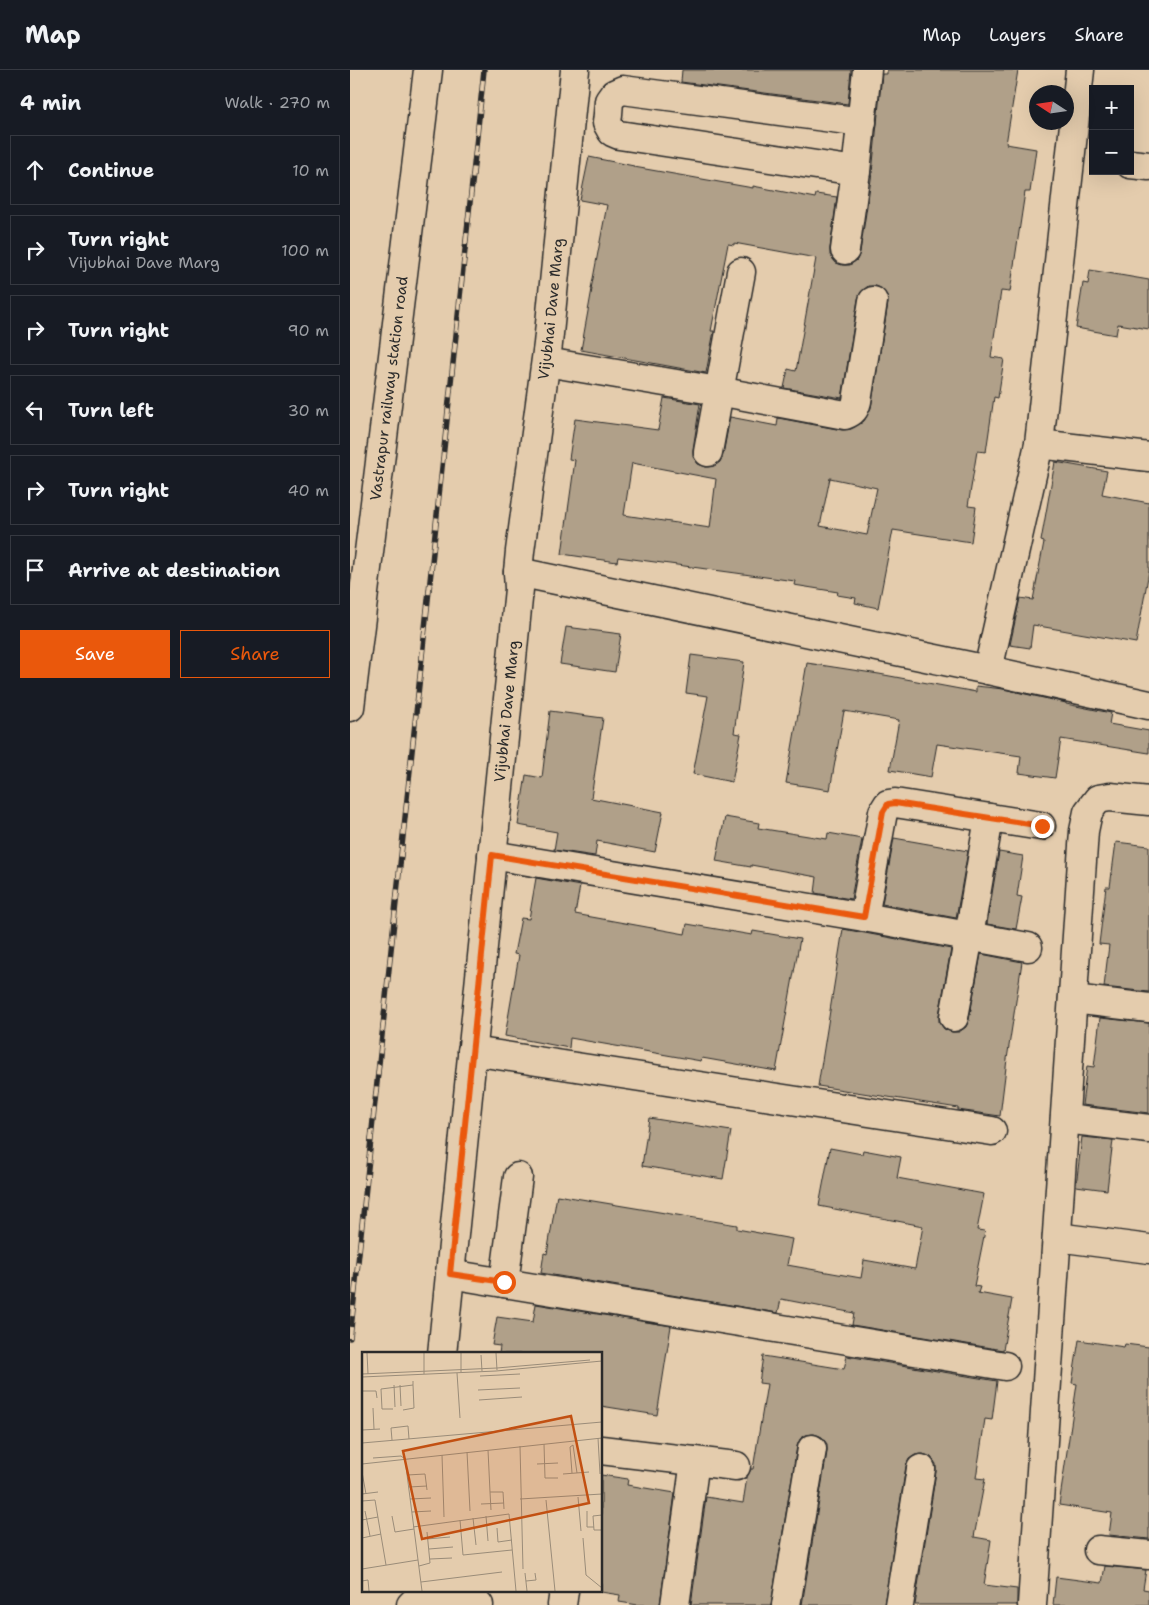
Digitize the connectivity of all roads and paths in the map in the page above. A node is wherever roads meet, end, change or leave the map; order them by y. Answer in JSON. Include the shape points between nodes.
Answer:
{"nodes":[{"id":1,"x":428,"y":70,"type":"edge"},
{"id":2,"x":575,"y":70,"type":"edge"},
{"id":3,"x":867,"y":70,"type":"edge"},
{"id":4,"x":1080,"y":70,"type":"edge"},
{"id":5,"x":572,"y":108,"type":"junction"},
{"id":6,"x":608,"y":114,"type":"junction"},
{"id":7,"x":862,"y":122,"type":"junction"},
{"id":8,"x":1082,"y":157,"type":"edge"},
{"id":9,"x":1134,"y":164,"type":"edge"},
{"id":10,"x":1149,"y":166,"type":"edge"},
{"id":11,"x":856,"y":171,"type":"junction"},
{"id":12,"x":845,"y":250,"type":"dead end"},
{"id":13,"x":741,"y":272,"type":"dead end"},
{"id":14,"x":873,"y":301,"type":"dead end"},
{"id":15,"x":546,"y":362,"type":"junction"},
{"id":16,"x":718,"y":391,"type":"junction"},
{"id":17,"x":1039,"y":444,"type":"junction"},
{"id":18,"x":708,"y":452,"type":"dead end"},
{"id":19,"x":1149,"y":457,"type":"edge"},
{"id":20,"x":518,"y":572,"type":"junction"},
{"id":21,"x":988,"y":670,"type":"junction"},
{"id":22,"x":1149,"y":705,"type":"edge"},
{"id":23,"x":350,"y":707,"type":"edge"},
{"id":24,"x":1149,"y":801,"type":"edge"},
{"id":25,"x":989,"y":818,"type":"junction"},
{"id":26,"x":1042,"y":826,"type":"dead end"},
{"id":27,"x":492,"y":855,"type":"junction"},
{"id":28,"x":864,"y":917,"type":"junction"},
{"id":29,"x":969,"y":936,"type":"junction"},
{"id":30,"x":1028,"y":947,"type":"dead end"},
{"id":31,"x":1073,"y":999,"type":"junction"},
{"id":32,"x":1149,"y":1008,"type":"edge"},
{"id":33,"x":954,"y":1017,"type":"dead end"},
{"id":34,"x":472,"y":1051,"type":"junction"},
{"id":35,"x":1065,"y":1119,"type":"junction"},
{"id":36,"x":1149,"y":1129,"type":"edge"},
{"id":37,"x":992,"y":1131,"type":"dead end"},
{"id":38,"x":518,"y":1177,"type":"dead end"},
{"id":39,"x":1057,"y":1237,"type":"junction"},
{"id":40,"x":1149,"y":1249,"type":"edge"},
{"id":41,"x":450,"y":1274,"type":"junction"},
{"id":42,"x":504,"y":1282,"type":"junction"},
{"id":43,"x":442,"y":1352,"type":"edge"},
{"id":44,"x":1005,"y":1366,"type":"dead end"},
{"id":45,"x":812,"y":1449,"type":"dead end"},
{"id":46,"x":602,"y":1450,"type":"edge"},
{"id":47,"x":695,"y":1461,"type":"junction"},
{"id":48,"x":736,"y":1466,"type":"dead end"},
{"id":49,"x":921,"y":1468,"type":"dead end"},
{"id":50,"x":1098,"y":1550,"type":"dead end"},
{"id":51,"x":1149,"y":1555,"type":"edge"},
{"id":52,"x":564,"y":1592,"type":"edge"},
{"id":53,"x":416,"y":1600,"type":"edge"},
{"id":54,"x":479,"y":1605,"type":"edge"},
{"id":55,"x":562,"y":1605,"type":"edge"},
{"id":56,"x":675,"y":1605,"type":"edge"},
{"id":57,"x":786,"y":1605,"type":"edge"},
{"id":58,"x":899,"y":1605,"type":"edge"},
{"id":59,"x":1032,"y":1605,"type":"edge"}],
"edges":[{"from":1,"to":23,"type":"street","name":"Vastrapur railway station road"},
{"from":2,"to":5,"type":"street","name":"Vijubhai Dave Marg"},
{"from":3,"to":7,"type":"street"},
{"from":4,"to":8,"type":"street"},
{"from":5,"to":6,"type":"street"},
{"from":5,"to":15,"type":"street","name":"Vijubhai Dave Marg"},
{"from":6,"to":7,"type":"street","via":[[609,101],[623,90]]},
{"from":6,"to":11,"type":"street","via":[[607,123],[612,132],[620,135]]},
{"from":7,"to":11,"type":"street"},
{"from":8,"to":17,"type":"street"},
{"from":9,"to":10,"type":"street"},
{"from":11,"to":12,"type":"street"},
{"from":13,"to":16,"type":"street"},
{"from":14,"to":16,"type":"street","via":[[857,401],[851,413],[838,414]]},
{"from":15,"to":16,"type":"street"},
{"from":15,"to":20,"type":"street","name":"Vijubhai Dave Marg"},
{"from":16,"to":18,"type":"street"},
{"from":17,"to":19,"type":"street"},
{"from":17,"to":21,"type":"street"},
{"from":20,"to":21,"type":"street"},
{"from":20,"to":27,"type":"street","name":"Vijubhai Dave Marg"},
{"from":21,"to":22,"type":"street"},
{"from":24,"to":31,"type":"street","via":[[1098,799],[1088,812]]},
{"from":25,"to":26,"type":"street"},
{"from":25,"to":28,"type":"street","via":[[888,804],[883,812]]},
{"from":25,"to":29,"type":"street"},
{"from":27,"to":28,"type":"street"},
{"from":27,"to":34,"type":"street","name":"Vijubhai Dave Marg"},
{"from":28,"to":29,"type":"street"},
{"from":29,"to":30,"type":"street"},
{"from":29,"to":33,"type":"street"},
{"from":31,"to":32,"type":"street"},
{"from":31,"to":35,"type":"street"},
{"from":34,"to":37,"type":"street"},
{"from":34,"to":41,"type":"street","name":"Vijubhai Dave Marg"},
{"from":35,"to":36,"type":"street"},
{"from":35,"to":39,"type":"street"},
{"from":38,"to":42,"type":"street"},
{"from":39,"to":40,"type":"street"},
{"from":39,"to":59,"type":"street"},
{"from":41,"to":42,"type":"street"},
{"from":41,"to":43,"type":"street","name":"Vijubhai Dave Marg"},
{"from":42,"to":44,"type":"street"},
{"from":45,"to":57,"type":"street"},
{"from":46,"to":47,"type":"street"},
{"from":47,"to":48,"type":"street"},
{"from":47,"to":56,"type":"street"},
{"from":49,"to":58,"type":"street"},
{"from":50,"to":51,"type":"street"},
{"from":52,"to":55,"type":"street"},
{"from":53,"to":54,"type":"street"}]}
